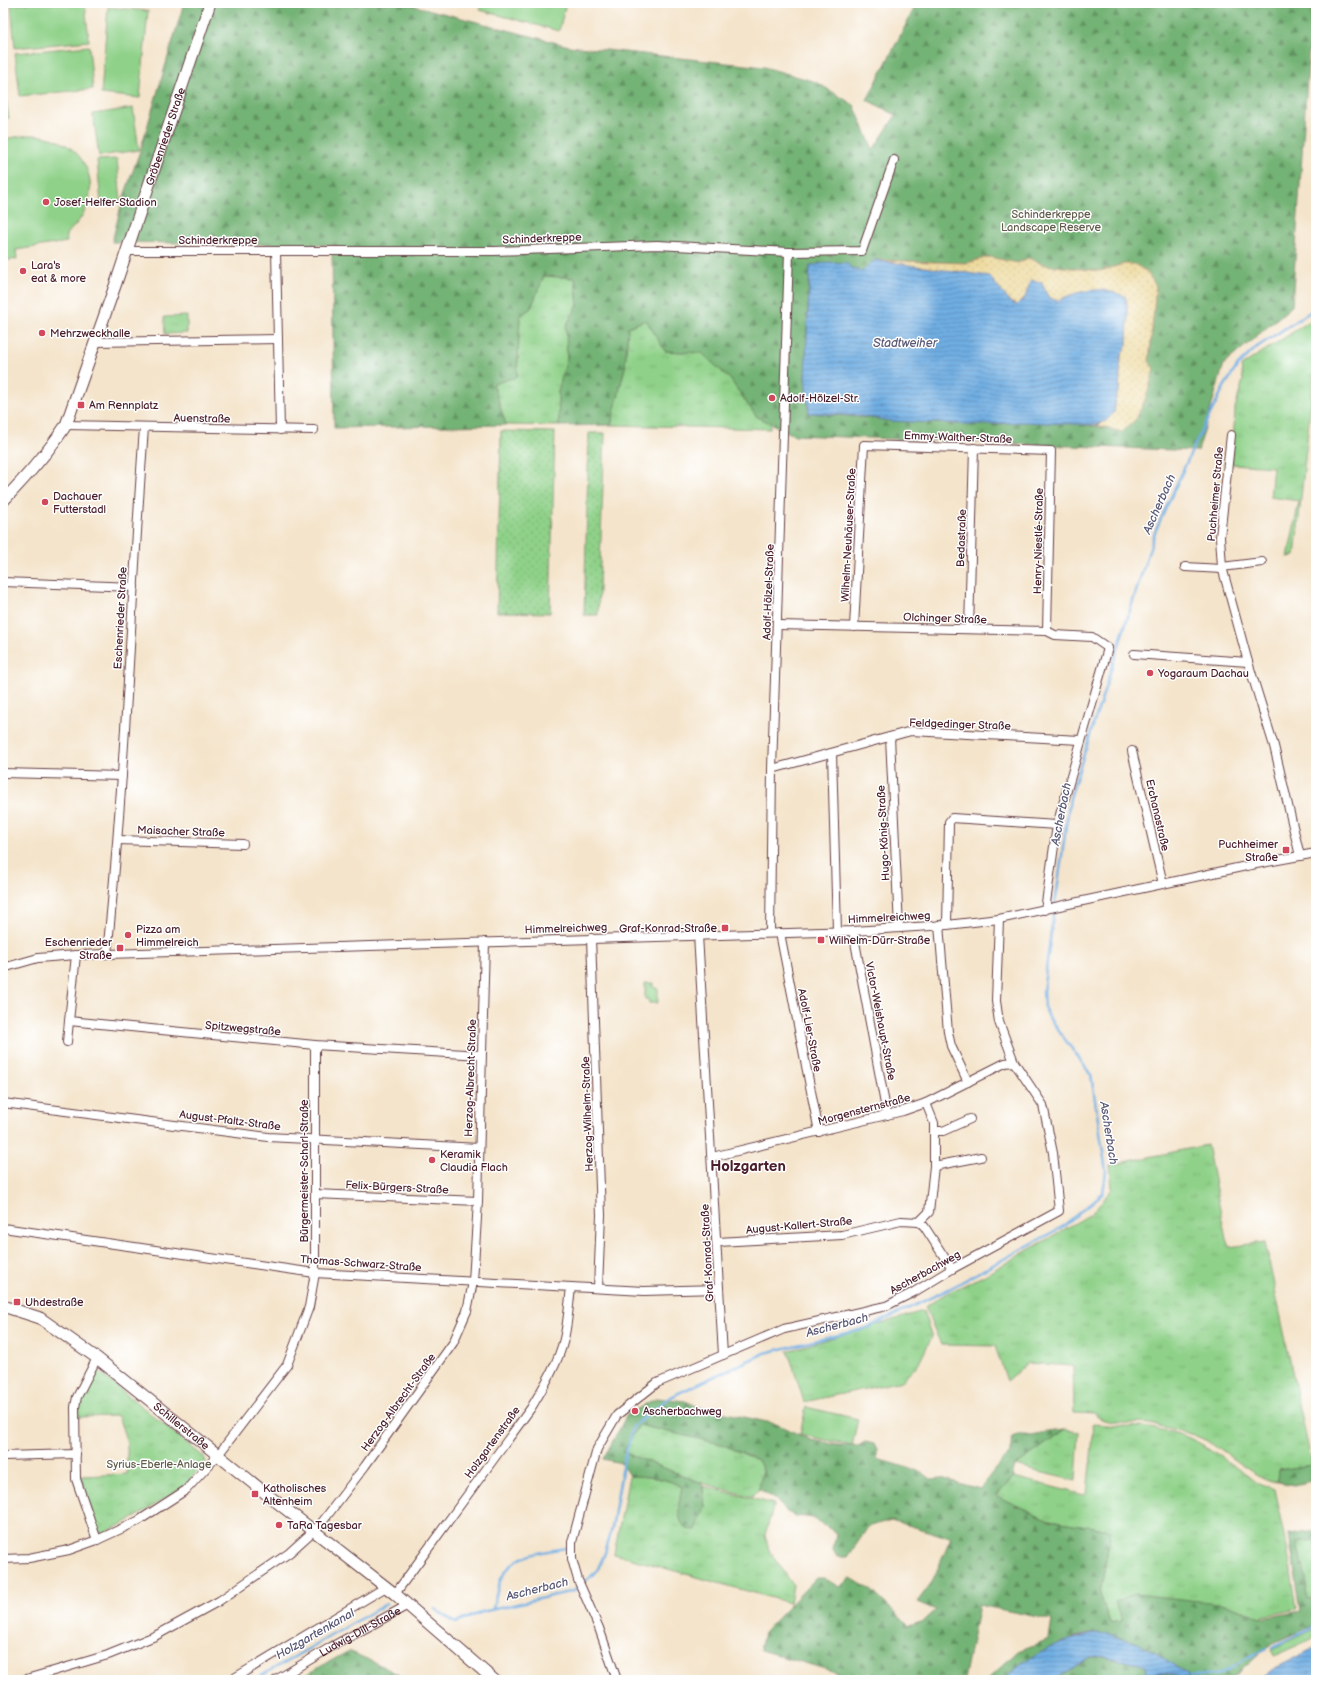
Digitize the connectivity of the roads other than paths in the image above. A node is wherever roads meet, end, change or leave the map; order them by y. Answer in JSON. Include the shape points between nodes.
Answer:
{"nodes":[{"id":1,"x":210,"y":3,"type":"edge"},
{"id":2,"x":894,"y":160,"type":"dead end"},
{"id":3,"x":126,"y":251,"type":"junction"},
{"id":4,"x":276,"y":251,"type":"junction"},
{"id":5,"x":789,"y":252,"type":"junction"},
{"id":6,"x":278,"y":339,"type":"junction"},
{"id":7,"x":95,"y":342,"type":"junction"},
{"id":8,"x":66,"y":425,"type":"junction"},
{"id":9,"x":144,"y":428,"type":"junction"},
{"id":10,"x":280,"y":430,"type":"junction"},
{"id":11,"x":314,"y":430,"type":"dead end"},
{"id":12,"x":1231,"y":435,"type":"dead end"},
{"id":13,"x":864,"y":445,"type":"joint"},
{"id":14,"x":974,"y":448,"type":"junction"},
{"id":15,"x":1052,"y":451,"type":"joint"},
{"id":16,"x":3,"y":501,"type":"edge"},
{"id":17,"x":1262,"y":562,"type":"dead end"},
{"id":18,"x":1185,"y":567,"type":"dead end"},
{"id":19,"x":1222,"y":568,"type":"junction"},
{"id":20,"x":3,"y":582,"type":"edge"},
{"id":21,"x":134,"y":587,"type":"junction"},
{"id":22,"x":778,"y":625,"type":"junction"},
{"id":23,"x":854,"y":627,"type":"junction"},
{"id":24,"x":969,"y":629,"type":"junction"},
{"id":25,"x":1047,"y":631,"type":"junction"},
{"id":26,"x":1134,"y":654,"type":"dead end"},
{"id":27,"x":1248,"y":662,"type":"junction"},
{"id":28,"x":890,"y":737,"type":"junction"},
{"id":29,"x":1080,"y":740,"type":"junction"},
{"id":30,"x":1132,"y":751,"type":"dead end"},
{"id":31,"x":832,"y":753,"type":"junction"},
{"id":32,"x":772,"y":769,"type":"junction"},
{"id":33,"x":3,"y":773,"type":"edge"},
{"id":34,"x":122,"y":776,"type":"junction"},
{"id":35,"x":1057,"y":824,"type":"junction"},
{"id":36,"x":118,"y":840,"type":"junction"},
{"id":37,"x":243,"y":844,"type":"dead end"},
{"id":38,"x":1316,"y":853,"type":"edge"},
{"id":39,"x":1300,"y":856,"type":"junction"},
{"id":40,"x":1163,"y":884,"type":"junction"},
{"id":41,"x":1047,"y":909,"type":"junction"},
{"id":42,"x":999,"y":919,"type":"junction"},
{"id":43,"x":943,"y":925,"type":"junction"},
{"id":44,"x":899,"y":928,"type":"junction"},
{"id":45,"x":837,"y":931,"type":"junction"},
{"id":46,"x":853,"y":931,"type":"junction"},
{"id":47,"x":770,"y":933,"type":"junction"},
{"id":48,"x":780,"y":933,"type":"junction"},
{"id":49,"x":698,"y":935,"type":"junction"},
{"id":50,"x":591,"y":938,"type":"junction"},
{"id":51,"x":485,"y":942,"type":"junction"},
{"id":52,"x":107,"y":954,"type":"junction"},
{"id":53,"x":76,"y":955,"type":"junction"},
{"id":54,"x":3,"y":968,"type":"edge"},
{"id":55,"x":69,"y":1021,"type":"junction"},
{"id":56,"x":67,"y":1042,"type":"dead end"},
{"id":57,"x":315,"y":1045,"type":"junction"},
{"id":58,"x":481,"y":1055,"type":"junction"},
{"id":59,"x":1014,"y":1062,"type":"junction"},
{"id":60,"x":968,"y":1082,"type":"junction"},
{"id":61,"x":3,"y":1103,"type":"edge"},
{"id":62,"x":926,"y":1103,"type":"junction"},
{"id":63,"x":887,"y":1115,"type":"junction"},
{"id":64,"x":970,"y":1118,"type":"dead end"},
{"id":65,"x":934,"y":1131,"type":"junction"},
{"id":66,"x":819,"y":1132,"type":"junction"},
{"id":67,"x":316,"y":1141,"type":"junction"},
{"id":68,"x":479,"y":1148,"type":"junction"},
{"id":69,"x":981,"y":1156,"type":"dead end"},
{"id":70,"x":712,"y":1157,"type":"junction"},
{"id":71,"x":934,"y":1166,"type":"junction"},
{"id":72,"x":315,"y":1194,"type":"junction"},
{"id":73,"x":478,"y":1201,"type":"junction"},
{"id":74,"x":919,"y":1222,"type":"junction"},
{"id":75,"x":3,"y":1228,"type":"edge"},
{"id":76,"x":718,"y":1242,"type":"junction"},
{"id":77,"x":952,"y":1269,"type":"junction"},
{"id":78,"x":315,"y":1273,"type":"junction"},
{"id":79,"x":473,"y":1282,"type":"junction"},
{"id":80,"x":571,"y":1287,"type":"junction"},
{"id":81,"x":598,"y":1288,"type":"junction"},
{"id":82,"x":719,"y":1289,"type":"junction"},
{"id":83,"x":3,"y":1306,"type":"edge"},
{"id":84,"x":723,"y":1355,"type":"junction"},
{"id":85,"x":98,"y":1358,"type":"junction"},
{"id":86,"x":76,"y":1454,"type":"junction"},
{"id":87,"x":218,"y":1454,"type":"junction"},
{"id":88,"x":3,"y":1456,"type":"edge"},
{"id":89,"x":314,"y":1531,"type":"junction"},
{"id":90,"x":97,"y":1540,"type":"junction"},
{"id":91,"x":3,"y":1559,"type":"edge"},
{"id":92,"x":391,"y":1591,"type":"junction"},
{"id":93,"x":408,"y":1605,"type":"junction"},
{"id":94,"x":23,"y":1680,"type":"edge"},
{"id":95,"x":230,"y":1680,"type":"edge"},
{"id":96,"x":276,"y":1680,"type":"edge"},
{"id":97,"x":494,"y":1680,"type":"edge"},
{"id":98,"x":617,"y":1680,"type":"edge"}],
"edges":[{"from":1,"to":3,"type":"street","name":"Gröbenrieder Straße"},
{"from":2,"to":5,"type":"street","name":"Schinderkreppe","via":[[862,251]]},
{"from":3,"to":4,"type":"street","name":"Schinderkreppe"},
{"from":3,"to":7,"type":"street","name":"Gröbenrieder Straße"},
{"from":4,"to":5,"type":"street","name":"Schinderkreppe","via":[[494,250],[657,245]]},
{"from":4,"to":6,"type":"street"},
{"from":5,"to":22,"type":"street","name":"Adolf-Hölzel-Straße"},
{"from":6,"to":7,"type":"street"},
{"from":6,"to":10,"type":"street"},
{"from":7,"to":8,"type":"street","name":"Gröbenrieder Straße"},
{"from":8,"to":9,"type":"street","name":"Auenstraße"},
{"from":8,"to":16,"type":"street","name":"Gröbenrieder Straße","via":[[40,460]]},
{"from":9,"to":10,"type":"street","name":"Auenstraße"},
{"from":9,"to":21,"type":"street","name":"Eschenrieder Straße"},
{"from":10,"to":11,"type":"street","name":"Auenstraße"},
{"from":12,"to":19,"type":"street","name":"Puchheimer Straße","via":[[1220,537]]},
{"from":13,"to":14,"type":"street","name":"Emmy-Walther-Straße"},
{"from":13,"to":23,"type":"street","name":"Wilhelm-Neuhäuser-Straße"},
{"from":14,"to":15,"type":"street","name":"Emmy-Walther-Straße"},
{"from":14,"to":24,"type":"street","name":"Bedastraße"},
{"from":15,"to":25,"type":"street","name":"Henry-Niestlé-Straße"},
{"from":17,"to":19,"type":"street"},
{"from":18,"to":19,"type":"street"},
{"from":19,"to":27,"type":"street","name":"Puchheimer Straße"},
{"from":20,"to":21,"type":"street"},
{"from":21,"to":34,"type":"street","name":"Eschenrieder Straße"},
{"from":22,"to":23,"type":"street","name":"Olchinger Straße"},
{"from":22,"to":32,"type":"street","name":"Adolf-Hölzel-Straße"},
{"from":23,"to":24,"type":"street","name":"Olchinger Straße"},
{"from":24,"to":25,"type":"street","name":"Olchinger Straße"},
{"from":25,"to":29,"type":"street","name":"Olchinger Straße","via":[[1055,635],[1092,637],[1108,648]]},
{"from":26,"to":27,"type":"street"},
{"from":27,"to":39,"type":"street","name":"Puchheimer Straße","via":[[1274,746]]},
{"from":28,"to":29,"type":"street","name":"Feldgedinger Straße","via":[[911,731]]},
{"from":28,"to":31,"type":"street","name":"Feldgedinger Straße"},
{"from":28,"to":44,"type":"street","name":"Hugo-König-Straße"},
{"from":29,"to":35,"type":"street"},
{"from":30,"to":40,"type":"street","name":"Erchanastraße"},
{"from":31,"to":32,"type":"street","name":"Feldgedinger Straße"},
{"from":31,"to":45,"type":"street"},
{"from":32,"to":47,"type":"street","name":"Adolf-Hölzel-Straße"},
{"from":33,"to":34,"type":"street"},
{"from":34,"to":36,"type":"street","name":"Eschenrieder Straße"},
{"from":35,"to":41,"type":"street"},
{"from":35,"to":43,"type":"street","via":[[952,818],[949,822]]},
{"from":36,"to":37,"type":"street","name":"Maisacher Straße"},
{"from":36,"to":52,"type":"street","name":"Eschenrieder Straße"},
{"from":38,"to":39,"type":"street","name":"Himmelreichweg"},
{"from":39,"to":40,"type":"street","name":"Himmelreichweg"},
{"from":40,"to":41,"type":"street","name":"Himmelreichweg"},
{"from":41,"to":42,"type":"street","name":"Himmelreichweg"},
{"from":42,"to":43,"type":"street","name":"Himmelreichweg"},
{"from":42,"to":59,"type":"street","via":[[996,1001],[999,1022]]},
{"from":43,"to":44,"type":"street","name":"Himmelreichweg"},
{"from":43,"to":60,"type":"street","via":[[948,1032]]},
{"from":44,"to":46,"type":"street","name":"Himmelreichweg"},
{"from":45,"to":46,"type":"street","name":"Himmelreichweg"},
{"from":45,"to":48,"type":"street","name":"Himmelreichweg"},
{"from":46,"to":63,"type":"street","name":"Victor-Weishaupt-Straße"},
{"from":47,"to":48,"type":"street","name":"Himmelreichweg"},
{"from":47,"to":49,"type":"street","name":"Himmelreichweg"},
{"from":48,"to":66,"type":"street","name":"Adolf-Lier-Straße"},
{"from":49,"to":50,"type":"street","name":"Himmelreichweg"},
{"from":49,"to":70,"type":"street","name":"Graf-Konrad-Straße"},
{"from":50,"to":51,"type":"street","name":"Himmelreichweg"},
{"from":50,"to":81,"type":"street","name":"Herzog-Wilhelm-Straße","via":[[601,1180]]},
{"from":51,"to":52,"type":"street","name":"Himmelreichweg"},
{"from":51,"to":58,"type":"street","name":"Herzog-Albrecht-Straße"},
{"from":52,"to":53,"type":"street","name":"Himmelreichweg"},
{"from":53,"to":54,"type":"street","name":"Himmelreichweg","via":[[38,958]]},
{"from":53,"to":55,"type":"street"},
{"from":55,"to":56,"type":"street"},
{"from":55,"to":57,"type":"street","name":"Spitzwegstraße"},
{"from":57,"to":58,"type":"street","name":"Spitzwegstraße"},
{"from":57,"to":67,"type":"street","name":"Bürgermeister-Scharl-Straße"},
{"from":58,"to":68,"type":"street","name":"Herzog-Albrecht-Straße"},
{"from":59,"to":60,"type":"street","name":"Morgensternstraße","via":[[1005,1063]]},
{"from":59,"to":77,"type":"street","name":"Ascherbachweg","via":[[1043,1105],[1053,1153],[1059,1211]]},
{"from":60,"to":62,"type":"street","name":"Morgensternstraße"},
{"from":61,"to":67,"type":"street","name":"August-Pfaltz-Straße"},
{"from":62,"to":63,"type":"street","name":"Morgensternstraße"},
{"from":62,"to":65,"type":"street","via":[[934,1123]]},
{"from":63,"to":66,"type":"street","name":"Morgensternstraße"},
{"from":64,"to":65,"type":"street","via":[[942,1131]]},
{"from":65,"to":71,"type":"street"},
{"from":66,"to":70,"type":"street","name":"Morgensternstraße"},
{"from":67,"to":68,"type":"street","name":"August-Pfaltz-Straße"},
{"from":67,"to":72,"type":"street","name":"Bürgermeister-Scharl-Straße"},
{"from":68,"to":73,"type":"street","name":"Herzog-Albrecht-Straße"},
{"from":69,"to":71,"type":"street"},
{"from":70,"to":76,"type":"street","name":"Graf-Konrad-Straße"},
{"from":71,"to":74,"type":"street","via":[[929,1212]]},
{"from":72,"to":73,"type":"street","name":"Felix-Bürgers-Straße"},
{"from":72,"to":78,"type":"street","name":"Bürgermeister-Scharl-Straße"},
{"from":73,"to":79,"type":"street","name":"Herzog-Albrecht-Straße"},
{"from":74,"to":76,"type":"street","name":"August-Kallert-Straße","via":[[901,1221],[842,1235]]},
{"from":74,"to":77,"type":"street"},
{"from":75,"to":78,"type":"street","name":"Thomas-Schwarz-Straße"},
{"from":76,"to":82,"type":"street","name":"Graf-Konrad-Straße"},
{"from":77,"to":84,"type":"street","name":"Ascherbachweg","via":[[886,1306],[784,1329]]},
{"from":78,"to":79,"type":"street","name":"Thomas-Schwarz-Straße"},
{"from":78,"to":87,"type":"street","name":"Bürgermeister-Scharl-Straße","via":[[309,1307],[287,1365]]},
{"from":79,"to":80,"type":"street","name":"Thomas-Schwarz-Straße"},
{"from":79,"to":89,"type":"street","name":"Herzog-Albrecht-Straße","via":[[467,1311],[451,1347],[365,1466]]},
{"from":80,"to":81,"type":"street","name":"Thomas-Schwarz-Straße"},
{"from":80,"to":92,"type":"street","name":"Holzgartenstraße","via":[[564,1338],[546,1383],[531,1408]]},
{"from":81,"to":82,"type":"street","name":"Thomas-Schwarz-Straße","via":[[644,1291]]},
{"from":82,"to":84,"type":"street","name":"Graf-Konrad-Straße"},
{"from":83,"to":85,"type":"street","name":"Schillerstraße","via":[[40,1318]]},
{"from":84,"to":98,"type":"street","name":"Ascherbachweg","via":[[657,1383],[617,1415],[597,1449],[572,1542],[572,1559]]},
{"from":85,"to":86,"type":"street","via":[[77,1397]]},
{"from":85,"to":87,"type":"street","name":"Schillerstraße"},
{"from":86,"to":88,"type":"street"},
{"from":86,"to":90,"type":"street","via":[[76,1479]]},
{"from":87,"to":89,"type":"street","name":"Schillerstraße"},
{"from":87,"to":90,"type":"street","name":"Bürgermeister-Scharl-Straße","via":[[186,1490],[138,1521]]},
{"from":89,"to":92,"type":"street","name":"Schillerstraße"},
{"from":89,"to":94,"type":"street","name":"Herzog-Albrecht-Straße","via":[[289,1553],[219,1601],[155,1636],[108,1655]]},
{"from":90,"to":91,"type":"street","name":"Bürgermeister-Scharl-Straße","via":[[69,1550],[29,1558]]},
{"from":92,"to":93,"type":"street","name":"Schillerstraße"},
{"from":92,"to":95,"type":"street"},
{"from":93,"to":96,"type":"street","name":"Ludwig-Dill-Straße"},
{"from":93,"to":97,"type":"street","name":"Ludwig-Dill-Straße"}]}
